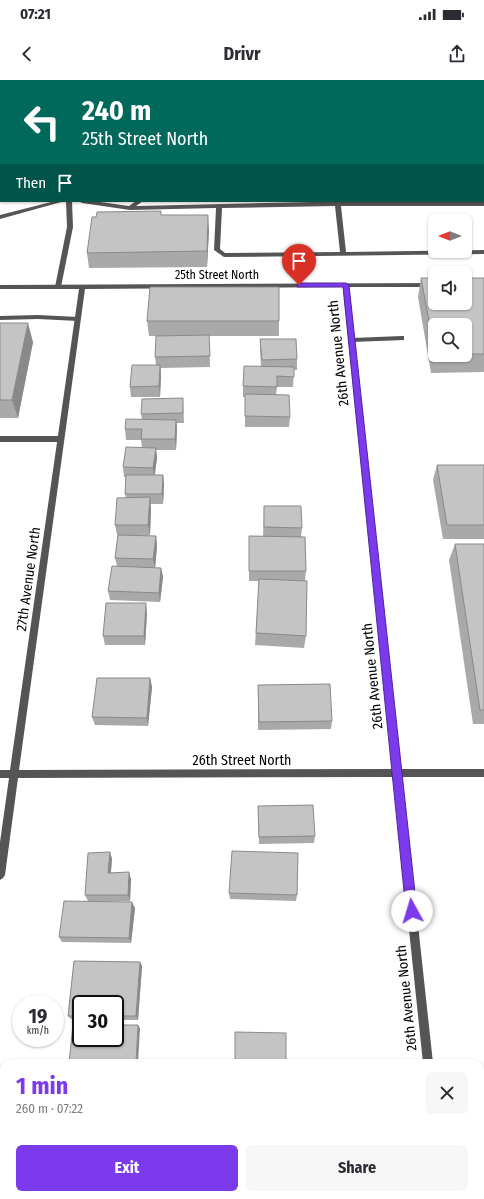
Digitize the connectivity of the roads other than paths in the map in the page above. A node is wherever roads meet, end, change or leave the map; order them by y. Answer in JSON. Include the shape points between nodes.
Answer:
{"nodes":[{"id":1,"x":58,"y":202,"type":"edge"},
{"id":2,"x":69,"y":202,"type":"edge"},
{"id":3,"x":89,"y":202,"type":"edge"},
{"id":4,"x":139,"y":202,"type":"edge"},
{"id":5,"x":338,"y":204,"type":"junction"},
{"id":6,"x":484,"y":204,"type":"edge"},
{"id":7,"x":219,"y":206,"type":"junction"},
{"id":8,"x":130,"y":208,"type":"junction"},
{"id":9,"x":0,"y":217,"type":"edge"},
{"id":10,"x":484,"y":252,"type":"edge"},
{"id":11,"x":343,"y":254,"type":"junction"},
{"id":12,"x":346,"y":285,"type":"junction"},
{"id":13,"x":428,"y":285,"type":"edge"},
{"id":14,"x":82,"y":286,"type":"junction"},
{"id":15,"x":0,"y":287,"type":"edge"},
{"id":16,"x":58,"y":287,"type":"junction"},
{"id":17,"x":0,"y":318,"type":"edge"},
{"id":18,"x":78,"y":319,"type":"junction"},
{"id":19,"x":402,"y":338,"type":"dead end"},
{"id":20,"x":352,"y":340,"type":"junction"},
{"id":21,"x":0,"y":439,"type":"edge"},
{"id":22,"x":61,"y":439,"type":"junction"},
{"id":23,"x":14,"y":773,"type":"junction"},
{"id":24,"x":397,"y":773,"type":"junction"},
{"id":25,"x":484,"y":773,"type":"edge"},
{"id":26,"x":0,"y":774,"type":"edge"},
{"id":27,"x":0,"y":875,"type":"edge"},
{"id":28,"x":428,"y":1059,"type":"edge"}],
"edges":[{"from":1,"to":9,"type":"street"},
{"from":2,"to":16,"type":"street","via":[[70,227]]},
{"from":3,"to":8,"type":"street"},
{"from":4,"to":8,"type":"street"},
{"from":5,"to":6,"type":"street"},
{"from":5,"to":7,"type":"street"},
{"from":5,"to":11,"type":"street"},
{"from":7,"to":8,"type":"street"},
{"from":7,"to":11,"type":"street","via":[[217,250],[224,255]]},
{"from":10,"to":11,"type":"street"},
{"from":12,"to":13,"type":"street","name":"25th Street North"},
{"from":12,"to":14,"type":"street","name":"25th Street North"},
{"from":12,"to":20,"type":"street","name":"26th Avenue North"},
{"from":14,"to":16,"type":"street","name":"25th Street North"},
{"from":14,"to":18,"type":"street","name":"27th Avenue North"},
{"from":15,"to":16,"type":"street","name":"25th Street North"},
{"from":17,"to":18,"type":"street","via":[[38,316]]},
{"from":18,"to":22,"type":"street","name":"27th Avenue North"},
{"from":19,"to":20,"type":"street"},
{"from":20,"to":24,"type":"street","name":"26th Avenue North"},
{"from":21,"to":22,"type":"street"},
{"from":22,"to":23,"type":"street","name":"27th Avenue North"},
{"from":23,"to":24,"type":"street","name":"26th Street North"},
{"from":23,"to":26,"type":"street","name":"26th Street North"},
{"from":23,"to":27,"type":"street","name":"27th Avenue North"},
{"from":24,"to":25,"type":"street","name":"26th Street North"},
{"from":24,"to":28,"type":"street","name":"26th Avenue North"}]}
